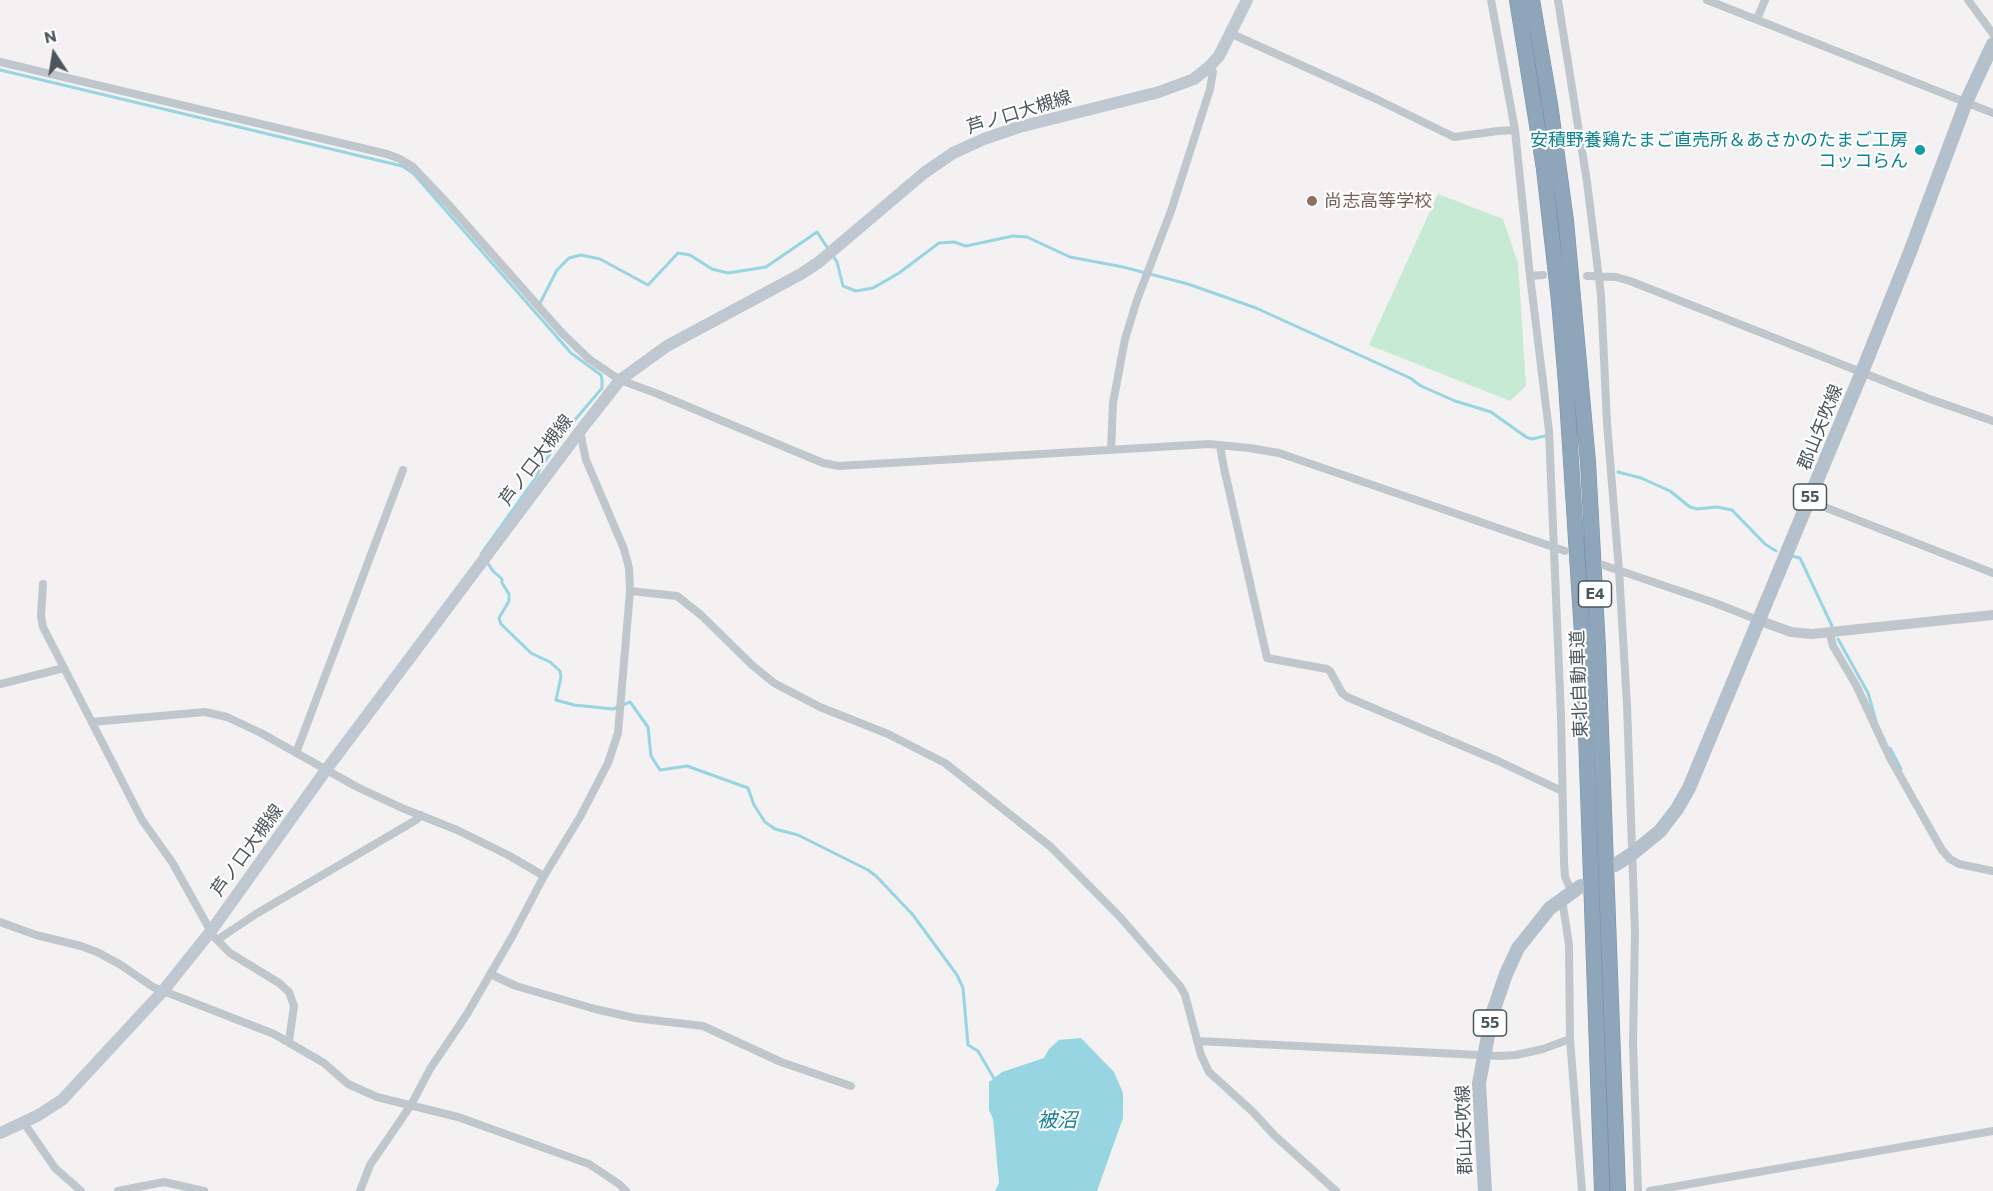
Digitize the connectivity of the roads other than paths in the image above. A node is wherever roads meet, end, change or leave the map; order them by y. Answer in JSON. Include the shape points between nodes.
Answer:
{"nodes":[{"id":1,"x":1247,"y":0,"type":"edge"},
{"id":2,"x":1491,"y":0,"type":"edge"},
{"id":3,"x":1517,"y":0,"type":"edge"},
{"id":4,"x":1532,"y":0,"type":"edge"},
{"id":5,"x":1558,"y":0,"type":"edge"},
{"id":6,"x":1707,"y":0,"type":"edge"},
{"id":7,"x":1765,"y":0,"type":"edge"},
{"id":8,"x":1968,"y":0,"type":"edge"},
{"id":9,"x":1757,"y":19,"type":"junction"},
{"id":10,"x":1232,"y":34,"type":"junction"},
{"id":11,"x":1993,"y":34,"type":"edge"},
{"id":12,"x":1993,"y":44,"type":"edge"},
{"id":13,"x":0,"y":62,"type":"edge"},
{"id":14,"x":1210,"y":66,"type":"junction"},
{"id":15,"x":1966,"y":102,"type":"junction"},
{"id":16,"x":1993,"y":113,"type":"edge"},
{"id":17,"x":1515,"y":130,"type":"junction"},
{"id":18,"x":1543,"y":275,"type":"dead end"},
{"id":19,"x":1530,"y":276,"type":"junction"},
{"id":20,"x":1587,"y":276,"type":"dead end"},
{"id":21,"x":1599,"y":277,"type":"junction"},
{"id":22,"x":1862,"y":372,"type":"junction"},
{"id":23,"x":620,"y":380,"type":"junction"},
{"id":24,"x":1993,"y":421,"type":"edge"},
{"id":25,"x":579,"y":431,"type":"junction"},
{"id":26,"x":1220,"y":446,"type":"junction"},
{"id":27,"x":1112,"y":450,"type":"junction"},
{"id":28,"x":403,"y":470,"type":"dead end"},
{"id":29,"x":1809,"y":501,"type":"junction"},
{"id":30,"x":1553,"y":548,"type":"junction"},
{"id":31,"x":1564,"y":551,"type":"dead end"},
{"id":32,"x":1603,"y":565,"type":"dead end"},
{"id":33,"x":1619,"y":570,"type":"junction"},
{"id":34,"x":1993,"y":573,"type":"edge"},
{"id":35,"x":43,"y":584,"type":"dead end"},
{"id":36,"x":630,"y":591,"type":"junction"},
{"id":37,"x":1993,"y":615,"type":"edge"},
{"id":38,"x":1758,"y":620,"type":"junction"},
{"id":39,"x":1830,"y":634,"type":"junction"},
{"id":40,"x":64,"y":668,"type":"junction"},
{"id":41,"x":0,"y":684,"type":"edge"},
{"id":42,"x":92,"y":722,"type":"junction"},
{"id":43,"x":296,"y":753,"type":"junction"},
{"id":44,"x":326,"y":770,"type":"junction"},
{"id":45,"x":1562,"y":791,"type":"junction"},
{"id":46,"x":421,"y":815,"type":"junction"},
{"id":47,"x":1632,"y":854,"type":"junction"},
{"id":48,"x":1615,"y":865,"type":"dead end"},
{"id":49,"x":1993,"y":871,"type":"edge"},
{"id":50,"x":544,"y":876,"type":"junction"},
{"id":51,"x":1572,"y":892,"type":"junction"},
{"id":52,"x":0,"y":922,"type":"edge"},
{"id":53,"x":214,"y":936,"type":"junction"},
{"id":54,"x":490,"y":974,"type":"junction"},
{"id":55,"x":163,"y":991,"type":"junction"},
{"id":56,"x":1570,"y":1039,"type":"junction"},
{"id":57,"x":289,"y":1041,"type":"junction"},
{"id":58,"x":1197,"y":1041,"type":"junction"},
{"id":59,"x":1484,"y":1054,"type":"junction"},
{"id":60,"x":851,"y":1086,"type":"dead end"},
{"id":61,"x":411,"y":1105,"type":"junction"},
{"id":62,"x":24,"y":1122,"type":"junction"},
{"id":63,"x":1993,"y":1131,"type":"edge"},
{"id":64,"x":0,"y":1133,"type":"edge"},
{"id":65,"x":81,"y":1191,"type":"edge"},
{"id":66,"x":118,"y":1191,"type":"edge"},
{"id":67,"x":204,"y":1191,"type":"edge"},
{"id":68,"x":360,"y":1191,"type":"edge"},
{"id":69,"x":626,"y":1191,"type":"edge"},
{"id":70,"x":1336,"y":1191,"type":"edge"},
{"id":71,"x":1485,"y":1191,"type":"edge"},
{"id":72,"x":1582,"y":1191,"type":"edge"},
{"id":73,"x":1602,"y":1191,"type":"edge"},
{"id":74,"x":1618,"y":1191,"type":"edge"},
{"id":75,"x":1638,"y":1191,"type":"edge"},
{"id":76,"x":1650,"y":1191,"type":"edge"}],
"edges":[{"from":1,"to":10,"type":"main road","name":"芦ノ口大槻線"},
{"from":2,"to":17,"type":"street"},
{"from":3,"to":73,"type":"highway","name":"東北自動車道","number":"E4","via":[[1544,169],[1566,383],[1582,637]]},
{"from":4,"to":74,"type":"highway","name":"東北自動車道","number":"E4","via":[[1566,221],[1587,451]]},
{"from":5,"to":21,"type":"street"},
{"from":6,"to":9,"type":"street"},
{"from":7,"to":9,"type":"street"},
{"from":8,"to":11,"type":"street"},
{"from":9,"to":15,"type":"street"},
{"from":10,"to":14,"type":"main road","name":"芦ノ口大槻線"},
{"from":10,"to":17,"type":"street","via":[[1454,137]]},
{"from":12,"to":15,"type":"main road","name":"郡山矢吹線","number":"55"},
{"from":13,"to":23,"type":"street","via":[[400,159],[413,167],[448,204],[581,354]]},
{"from":14,"to":23,"type":"main road","name":"芦ノ口大槻線","via":[[1194,79],[1166,90],[1019,127],[953,153],[819,262],[668,346]]},
{"from":14,"to":27,"type":"street","via":[[1206,99],[1168,221],[1125,339],[1113,403]]},
{"from":15,"to":16,"type":"street"},
{"from":15,"to":22,"type":"main road","name":"郡山矢吹線","number":"55"},
{"from":17,"to":19,"type":"street"},
{"from":18,"to":19,"type":"street"},
{"from":19,"to":30,"type":"street","via":[[1550,431]]},
{"from":20,"to":21,"type":"street"},
{"from":21,"to":22,"type":"street","via":[[1630,281]]},
{"from":21,"to":33,"type":"street"},
{"from":22,"to":24,"type":"street"},
{"from":22,"to":29,"type":"main road","name":"郡山矢吹線","number":"55"},
{"from":23,"to":25,"type":"main road","name":"芦ノ口大槻線"},
{"from":23,"to":27,"type":"street","via":[[815,460],[839,466]]},
{"from":25,"to":36,"type":"street","via":[[586,460],[624,549]]},
{"from":25,"to":44,"type":"main road","name":"芦ノ口大槻線"},
{"from":26,"to":27,"type":"street"},
{"from":26,"to":30,"type":"street","via":[[1279,453]]},
{"from":26,"to":45,"type":"street","via":[[1267,658],[1326,669],[1347,697]]},
{"from":28,"to":43,"type":"street"},
{"from":29,"to":34,"type":"street"},
{"from":29,"to":38,"type":"main road","name":"郡山矢吹線","number":"55"},
{"from":30,"to":31,"type":"street"},
{"from":30,"to":45,"type":"street"},
{"from":32,"to":33,"type":"street"},
{"from":33,"to":38,"type":"street"},
{"from":33,"to":47,"type":"street"},
{"from":35,"to":40,"type":"street","via":[[43,627]]},
{"from":36,"to":50,"type":"street","via":[[618,733],[597,785]]},
{"from":36,"to":58,"type":"street","via":[[677,596],[774,683],[910,745],[975,786],[1051,847],[1171,974],[1185,995]]},
{"from":37,"to":39,"type":"street"},
{"from":38,"to":39,"type":"street","via":[[1791,632]]},
{"from":38,"to":47,"type":"main road","name":"郡山矢吹線","number":"55","via":[[1683,799],[1660,831]]},
{"from":39,"to":49,"type":"street","via":[[1890,758],[1942,850],[1959,864]]},
{"from":40,"to":41,"type":"street"},
{"from":40,"to":42,"type":"street"},
{"from":42,"to":43,"type":"street","via":[[205,712],[239,721]]},
{"from":42,"to":53,"type":"street","via":[[142,820],[172,862]]},
{"from":43,"to":44,"type":"street"},
{"from":44,"to":46,"type":"street"},
{"from":44,"to":53,"type":"main road","name":"芦ノ口大槻線"},
{"from":45,"to":51,"type":"street","via":[[1565,877]]},
{"from":46,"to":50,"type":"street"},
{"from":46,"to":53,"type":"street"},
{"from":47,"to":48,"type":"main road","name":"郡山矢吹線","number":"55"},
{"from":47,"to":75,"type":"street"},
{"from":50,"to":54,"type":"street"},
{"from":51,"to":56,"type":"street"},
{"from":51,"to":59,"type":"main road","name":"郡山矢吹線","number":"55","via":[[1539,921],[1515,954],[1492,1015]]},
{"from":52,"to":55,"type":"street","via":[[97,952]]},
{"from":53,"to":55,"type":"main road","name":"芦ノ口大槻線"},
{"from":53,"to":57,"type":"street","via":[[230,953],[289,992],[294,1006]]},
{"from":54,"to":60,"type":"street","via":[[523,989],[595,1009],[703,1026],[781,1062]]},
{"from":54,"to":61,"type":"street"},
{"from":55,"to":57,"type":"street"},
{"from":55,"to":62,"type":"main road","name":"芦ノ口大槻線","via":[[62,1100]]},
{"from":56,"to":59,"type":"street","via":[[1516,1055]]},
{"from":56,"to":72,"type":"street"},
{"from":57,"to":61,"type":"street","via":[[348,1084],[377,1097]]},
{"from":58,"to":59,"type":"street"},
{"from":58,"to":70,"type":"street","via":[[1209,1072]]},
{"from":59,"to":71,"type":"main road","name":"郡山矢吹線","number":"55","via":[[1479,1083]]},
{"from":61,"to":68,"type":"street","via":[[370,1165]]},
{"from":61,"to":69,"type":"street","via":[[478,1124],[589,1164]]},
{"from":62,"to":64,"type":"main road","name":"芦ノ口大槻線"},
{"from":62,"to":65,"type":"street","via":[[55,1168]]},
{"from":63,"to":76,"type":"street"},
{"from":66,"to":67,"type":"street","via":[[164,1182]]}]}
